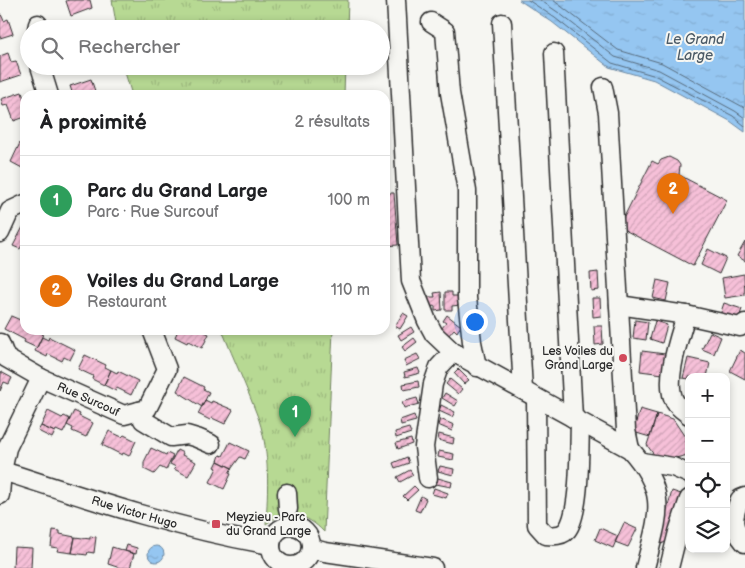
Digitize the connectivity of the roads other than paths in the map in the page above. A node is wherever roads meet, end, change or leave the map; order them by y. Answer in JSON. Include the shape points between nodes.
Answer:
{"nodes":[{"id":1,"x":396,"y":0,"type":"edge"},
{"id":2,"x":431,"y":22,"type":"dead end"},
{"id":3,"x":502,"y":24,"type":"dead end"},
{"id":4,"x":554,"y":53,"type":"dead end"},
{"id":5,"x":43,"y":75,"type":"edge"},
{"id":6,"x":603,"y":86,"type":"dead end"},
{"id":7,"x":47,"y":90,"type":"edge"},
{"id":8,"x":20,"y":206,"type":"edge"},
{"id":9,"x":0,"y":233,"type":"edge"},
{"id":10,"x":619,"y":305,"type":"junction"},
{"id":11,"x":686,"y":315,"type":"junction"},
{"id":12,"x":745,"y":323,"type":"edge"},
{"id":13,"x":154,"y":335,"type":"edge"},
{"id":14,"x":0,"y":343,"type":"edge"},
{"id":15,"x":452,"y":352,"type":"junction"},
{"id":16,"x":477,"y":367,"type":"junction"},
{"id":17,"x":41,"y":378,"type":"junction"},
{"id":18,"x":530,"y":394,"type":"junction"},
{"id":19,"x":139,"y":411,"type":"junction"},
{"id":20,"x":685,"y":412,"type":"edge"},
{"id":21,"x":577,"y":420,"type":"junction"},
{"id":22,"x":211,"y":444,"type":"dead end"},
{"id":23,"x":630,"y":449,"type":"junction"},
{"id":24,"x":642,"y":462,"type":"junction"},
{"id":25,"x":1,"y":471,"type":"edge"},
{"id":26,"x":685,"y":472,"type":"edge"},
{"id":27,"x":428,"y":478,"type":"dead end"},
{"id":28,"x":0,"y":495,"type":"edge"},
{"id":29,"x":737,"y":496,"type":"edge"},
{"id":30,"x":686,"y":508,"type":"edge"},
{"id":31,"x":745,"y":543,"type":"edge"},
{"id":32,"x":271,"y":545,"type":"junction"},
{"id":33,"x":311,"y":548,"type":"junction"},
{"id":34,"x":285,"y":566,"type":"edge"},
{"id":35,"x":433,"y":568,"type":"edge"},
{"id":36,"x":645,"y":568,"type":"edge"},
{"id":37,"x":669,"y":568,"type":"edge"}],
"edges":[{"from":1,"to":15,"type":"street","via":[[412,281],[434,334]]},
{"from":2,"to":16,"type":"street","via":[[445,31],[450,94],[467,191],[467,298]]},
{"from":3,"to":18,"type":"street"},
{"from":4,"to":21,"type":"street"},
{"from":5,"to":7,"type":"street"},
{"from":6,"to":10,"type":"street","via":[[608,113]]},
{"from":8,"to":9,"type":"street","via":[[10,211]]},
{"from":10,"to":11,"type":"street"},
{"from":10,"to":23,"type":"street","via":[[626,430]]},
{"from":11,"to":12,"type":"street","via":[[740,327]]},
{"from":11,"to":20,"type":"street","via":[[670,392],[675,403]]},
{"from":13,"to":19,"type":"street","name":"Rue Surcouf","via":[[167,370],[148,409]]},
{"from":14,"to":17,"type":"street","name":"Rue Surcouf","via":[[6,358]]},
{"from":15,"to":16,"type":"street"},
{"from":15,"to":27,"type":"street","via":[[438,367],[433,384],[424,447]]},
{"from":16,"to":18,"type":"street"},
{"from":17,"to":19,"type":"street","name":"Rue Surcouf","via":[[124,415]]},
{"from":17,"to":25,"type":"street","via":[[7,448]]},
{"from":18,"to":21,"type":"street"},
{"from":18,"to":21,"type":"street","via":[[537,524],[546,535],[556,537],[567,531],[574,518]]},
{"from":19,"to":22,"type":"street","name":"Rue Surcouf","via":[[143,420],[171,437],[187,435]]},
{"from":21,"to":23,"type":"street"},
{"from":23,"to":24,"type":"street"},
{"from":24,"to":26,"type":"street"},
{"from":24,"to":36,"type":"street","via":[[656,490],[658,517]]},
{"from":25,"to":28,"type":"street"},
{"from":25,"to":32,"type":"street","name":"Rue Victor Hugo","via":[[161,521]]},
{"from":29,"to":31,"type":"street","via":[[734,513],[736,532]]},
{"from":30,"to":37,"type":"street"},
{"from":32,"to":33,"type":"street","via":[[281,529],[293,526],[304,531]]},
{"from":32,"to":34,"type":"street","via":[[275,557]]},
{"from":33,"to":34,"type":"street","via":[[309,555],[299,564]]},
{"from":33,"to":35,"type":"street"}]}
